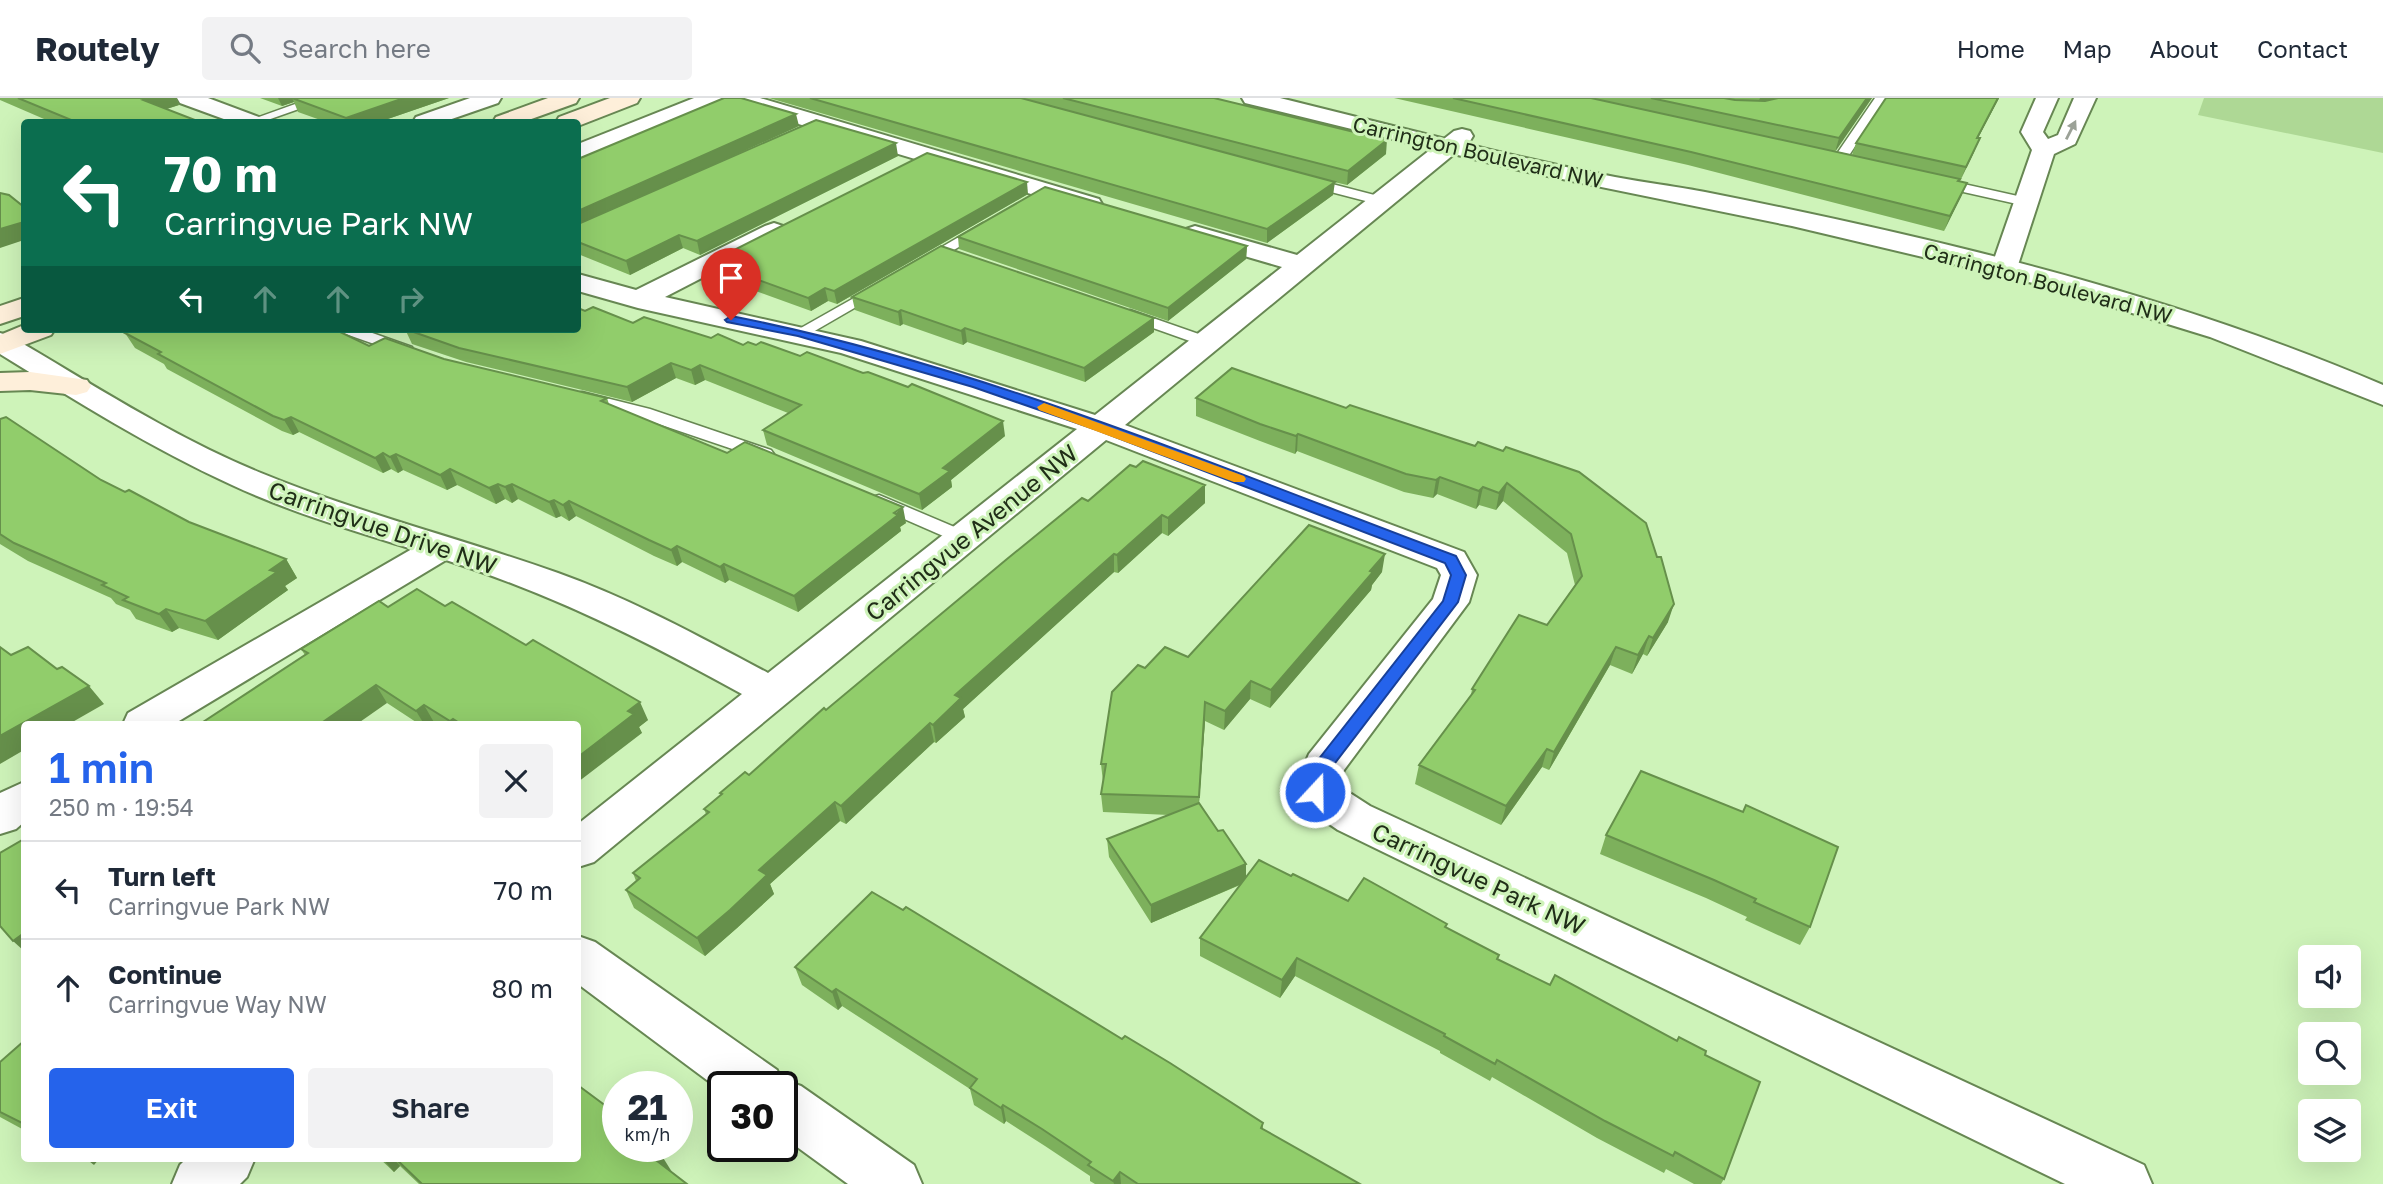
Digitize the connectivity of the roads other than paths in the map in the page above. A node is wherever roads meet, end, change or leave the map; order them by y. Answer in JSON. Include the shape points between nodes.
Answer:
{"nodes":[{"id":1,"x":188,"y":98,"type":"edge"},
{"id":2,"x":324,"y":98,"type":"edge"},
{"id":3,"x":490,"y":98,"type":"edge"},
{"id":4,"x":568,"y":98,"type":"edge"},
{"id":5,"x":711,"y":98,"type":"edge"},
{"id":6,"x":737,"y":98,"type":"edge"},
{"id":7,"x":1253,"y":98,"type":"edge"},
{"id":8,"x":1304,"y":98,"type":"edge"},
{"id":9,"x":1881,"y":98,"type":"edge"},
{"id":10,"x":2047,"y":98,"type":"edge"},
{"id":11,"x":2085,"y":98,"type":"edge"},
{"id":12,"x":625,"y":100,"type":"edge"},
{"id":13,"x":1283,"y":101,"type":"edge"},
{"id":14,"x":540,"y":109,"type":"junction"},
{"id":15,"x":243,"y":119,"type":"edge"},
{"id":16,"x":260,"y":119,"type":"edge"},
{"id":17,"x":432,"y":119,"type":"edge"},
{"id":18,"x":512,"y":119,"type":"edge"},
{"id":19,"x":517,"y":119,"type":"edge"},
{"id":20,"x":575,"y":119,"type":"edge"},
{"id":21,"x":821,"y":123,"type":"junction"},
{"id":22,"x":796,"y":135,"type":"edge"},
{"id":23,"x":1456,"y":140,"type":"junction"},
{"id":24,"x":2045,"y":150,"type":"junction"},
{"id":25,"x":581,"y":151,"type":"edge"},
{"id":26,"x":1799,"y":151,"type":"edge"},
{"id":27,"x":923,"y":155,"type":"junction"},
{"id":28,"x":898,"y":167,"type":"edge"},
{"id":29,"x":1300,"y":180,"type":"edge"},
{"id":30,"x":1926,"y":180,"type":"edge"},
{"id":31,"x":1046,"y":191,"type":"junction"},
{"id":32,"x":1381,"y":201,"type":"junction"},
{"id":33,"x":2026,"y":202,"type":"junction"},
{"id":34,"x":1023,"y":204,"type":"edge"},
{"id":35,"x":1110,"y":209,"type":"edge"},
{"id":36,"x":799,"y":218,"type":"edge"},
{"id":37,"x":999,"y":218,"type":"edge"},
{"id":38,"x":1174,"y":228,"type":"edge"},
{"id":39,"x":942,"y":251,"type":"junction"},
{"id":40,"x":967,"y":260,"type":"edge"},
{"id":41,"x":1302,"y":265,"type":"junction"},
{"id":42,"x":2004,"y":268,"type":"junction"},
{"id":43,"x":581,"y":283,"type":"edge"},
{"id":44,"x":21,"y":287,"type":"edge"},
{"id":45,"x":0,"y":293,"type":"edge"},
{"id":46,"x":638,"y":300,"type":"junction"},
{"id":47,"x":21,"y":311,"type":"edge"},
{"id":48,"x":1119,"y":312,"type":"edge"},
{"id":49,"x":357,"y":333,"type":"edge"},
{"id":50,"x":800,"y":333,"type":"junction"},
{"id":51,"x":6,"y":334,"type":"edge"},
{"id":52,"x":1207,"y":342,"type":"junction"},
{"id":53,"x":418,"y":355,"type":"edge"},
{"id":54,"x":0,"y":382,"type":"edge"},
{"id":55,"x":76,"y":386,"type":"junction"},
{"id":56,"x":569,"y":394,"type":"edge"},
{"id":57,"x":2383,"y":396,"type":"edge"},
{"id":58,"x":1101,"y":427,"type":"junction"},
{"id":59,"x":779,"y":459,"type":"edge"},
{"id":60,"x":865,"y":495,"type":"edge"},
{"id":61,"x":964,"y":538,"type":"junction"},
{"id":62,"x":441,"y":548,"type":"junction"},
{"id":63,"x":771,"y":692,"type":"junction"},
{"id":64,"x":148,"y":721,"type":"edge"},
{"id":65,"x":21,"y":801,"type":"edge"},
{"id":66,"x":0,"y":817,"type":"edge"},
{"id":67,"x":581,"y":847,"type":"edge"},
{"id":68,"x":581,"y":959,"type":"edge"},
{"id":69,"x":736,"y":1071,"type":"edge"},
{"id":70,"x":798,"y":1115,"type":"edge"},
{"id":71,"x":224,"y":1162,"type":"edge"},
{"id":72,"x":200,"y":1184,"type":"edge"},
{"id":73,"x":894,"y":1184,"type":"edge"},
{"id":74,"x":2124,"y":1184,"type":"edge"}],
"edges":[{"from":1,"to":15,"type":"street"},
{"from":2,"to":16,"type":"lane"},
{"from":3,"to":17,"type":"street"},
{"from":4,"to":14,"type":"main road"},
{"from":5,"to":25,"type":"street"},
{"from":6,"to":21,"type":"street"},
{"from":7,"to":13,"type":"street","name":"Carrington Boulevard NW"},
{"from":8,"to":23,"type":"street","name":"Carrington Boulevard NW"},
{"from":9,"to":26,"type":"lane","via":[[1845,161]]},
{"from":10,"to":24,"type":"street","via":[[2032,132]]},
{"from":24,"to":11,"type":"street","one_way":true,"via":[[2067,139]]},
{"from":12,"to":20,"type":"main road"},
{"from":13,"to":23,"type":"street","name":"Carrington Boulevard NW"},
{"from":14,"to":18,"type":"main road"},
{"from":14,"to":19,"type":"main road"},
{"from":21,"to":22,"type":"lane"},
{"from":21,"to":27,"type":"street"},
{"from":23,"to":32,"type":"street","name":"Carringvue Avenue NW"},
{"from":23,"to":42,"type":"street","name":"Carrington Boulevard NW","via":[[1614,184]]},
{"from":24,"to":33,"type":"street"},
{"from":27,"to":28,"type":"street"},
{"from":27,"to":31,"type":"street"},
{"from":29,"to":32,"type":"lane"},
{"from":30,"to":33,"type":"lane"},
{"from":31,"to":34,"type":"lane"},
{"from":31,"to":35,"type":"street"},
{"from":32,"to":41,"type":"street","name":"Carringvue Avenue NW"},
{"from":33,"to":42,"type":"street"},
{"from":36,"to":46,"type":"street"},
{"from":37,"to":39,"type":"lane"},
{"from":38,"to":41,"type":"street"},
{"from":39,"to":40,"type":"lane"},
{"from":39,"to":50,"type":"lane"},
{"from":41,"to":52,"type":"street","name":"Carringvue Avenue NW"},
{"from":42,"to":57,"type":"street","name":"Carrington Boulevard NW","via":[[2184,320]]},
{"from":43,"to":46,"type":"street"},
{"from":44,"to":45,"type":"main road"},
{"from":46,"to":50,"type":"street"},
{"from":47,"to":51,"type":"main road"},
{"from":48,"to":52,"type":"lane"},
{"from":49,"to":53,"type":"lane"},
{"from":50,"to":58,"type":"street","via":[[977,384]]},
{"from":51,"to":55,"type":"street","name":"Carringvue Drive NW"},
{"from":52,"to":58,"type":"street","name":"Carringvue Avenue NW"},
{"from":54,"to":55,"type":"main road"},
{"from":55,"to":62,"type":"street","name":"Carringvue Drive NW","via":[[247,479]]},
{"from":56,"to":59,"type":"lane","via":[[683,425]]},
{"from":58,"to":61,"type":"street","name":"Carringvue Avenue NW"},
{"from":58,"to":74,"type":"street","name":"Carringvue Park NW","via":[[1451,559],[1459,575],[1450,602],[1324,765],[1315,792],[1354,818]]},
{"from":60,"to":61,"type":"lane"},
{"from":61,"to":63,"type":"street","name":"Carringvue Avenue NW"},
{"from":62,"to":63,"type":"street","name":"Carringvue Drive NW","via":[[548,582],[599,604]]},
{"from":62,"to":64,"type":"street"},
{"from":63,"to":67,"type":"street","name":"Carringvue Avenue NW"},
{"from":65,"to":66,"type":"street"},
{"from":68,"to":69,"type":"street"},
{"from":70,"to":73,"type":"street"},
{"from":71,"to":72,"type":"street"}]}
